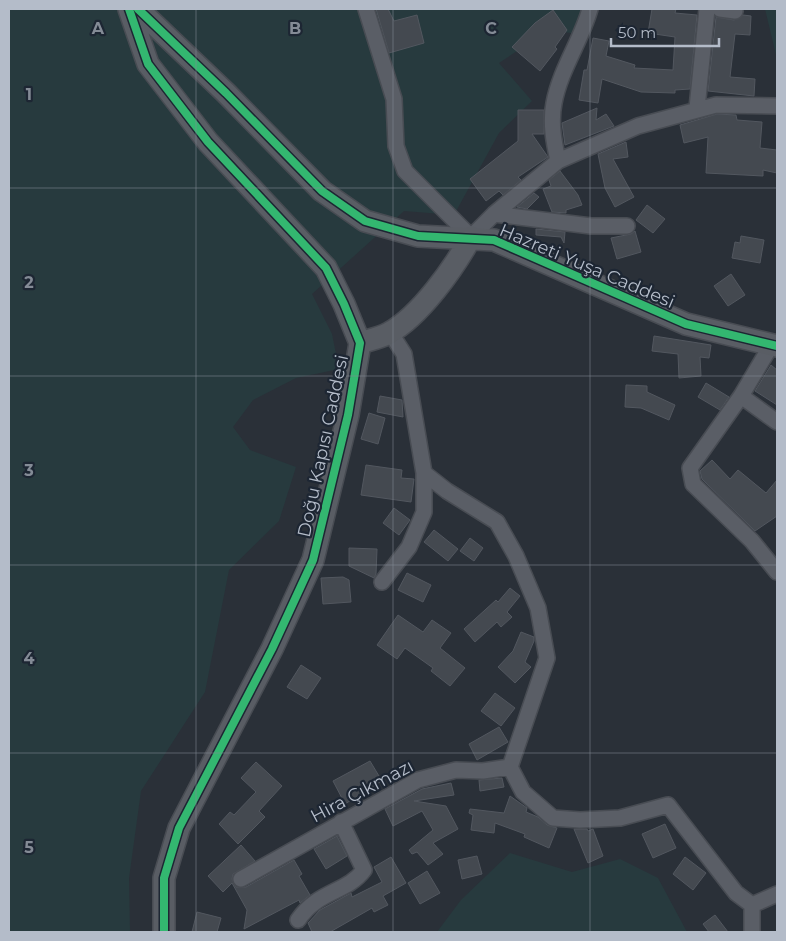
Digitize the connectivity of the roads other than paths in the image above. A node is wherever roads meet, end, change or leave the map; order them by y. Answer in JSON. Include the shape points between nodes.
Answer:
{"nodes":[{"id":1,"x":129,"y":9,"type":"edge"},
{"id":2,"x":138,"y":9,"type":"edge"},
{"id":3,"x":366,"y":9,"type":"edge"},
{"id":4,"x":590,"y":9,"type":"edge"},
{"id":5,"x":707,"y":9,"type":"edge"},
{"id":6,"x":777,"y":106,"type":"edge"},
{"id":7,"x":697,"y":108,"type":"junction"},
{"id":8,"x":558,"y":161,"type":"junction"},
{"id":9,"x":494,"y":214,"type":"junction"},
{"id":10,"x":627,"y":226,"type":"dead end"},
{"id":11,"x":471,"y":237,"type":"junction"},
{"id":12,"x":390,"y":332,"type":"junction"},
{"id":13,"x":360,"y":343,"type":"junction"},
{"id":14,"x":775,"y":345,"type":"edge"},
{"id":15,"x":741,"y":396,"type":"junction"},
{"id":16,"x":777,"y":422,"type":"edge"},
{"id":17,"x":424,"y":473,"type":"junction"},
{"id":18,"x":777,"y":572,"type":"edge"},
{"id":19,"x":382,"y":582,"type":"dead end"},
{"id":20,"x":510,"y":767,"type":"junction"},
{"id":21,"x":341,"y":822,"type":"junction"},
{"id":22,"x":241,"y":879,"type":"dead end"},
{"id":23,"x":777,"y":894,"type":"edge"},
{"id":24,"x":752,"y":905,"type":"junction"},
{"id":25,"x":298,"y":920,"type":"dead end"},
{"id":26,"x":164,"y":932,"type":"edge"},
{"id":27,"x":752,"y":932,"type":"edge"}],
"edges":[{"from":1,"to":13,"type":"street","name":"Doğu Kapısı Caddesi","via":[[148,64],[208,142],[326,268]]},
{"from":2,"to":11,"type":"street","name":"Hazreti Yuşa Caddesi","via":[[322,191],[365,220],[418,236]]},
{"from":3,"to":11,"type":"street","via":[[394,99],[396,146],[405,171]]},
{"from":4,"to":8,"type":"street","via":[[553,104],[552,132]]},
{"from":5,"to":7,"type":"street"},
{"from":6,"to":7,"type":"street","via":[[716,105]]},
{"from":7,"to":8,"type":"street","via":[[638,126]]},
{"from":8,"to":9,"type":"street"},
{"from":9,"to":10,"type":"street","via":[[591,226]]},
{"from":9,"to":11,"type":"street"},
{"from":11,"to":12,"type":"street","name":"Hazreti Yuşa Caddesi","via":[[422,305]]},
{"from":11,"to":14,"type":"street","name":"Hazreti Yuşa Caddesi","via":[[494,240],[686,324]]},
{"from":12,"to":13,"type":"street","name":"Hazreti Yuşa Caddesi"},
{"from":12,"to":17,"type":"street","via":[[404,354]]},
{"from":13,"to":26,"type":"street","name":"Doğu Kapısı Caddesi","via":[[348,415],[313,560],[272,649],[179,828],[164,878]]},
{"from":14,"to":15,"type":"street"},
{"from":15,"to":16,"type":"street"},
{"from":15,"to":18,"type":"street","via":[[690,468],[692,484],[752,541]]},
{"from":17,"to":19,"type":"street","via":[[424,512],[409,547]]},
{"from":17,"to":20,"type":"street","via":[[497,522],[516,556],[538,608],[547,658]]},
{"from":20,"to":21,"type":"street","name":"Hira Çıkmazı","via":[[456,770],[418,780]]},
{"from":20,"to":24,"type":"street","via":[[523,792],[552,818],[620,818],[668,804],[736,893]]},
{"from":21,"to":22,"type":"street","name":"Hira Çıkmazı"},
{"from":21,"to":25,"type":"street","via":[[364,870],[358,879],[306,907]]},
{"from":23,"to":24,"type":"street"},
{"from":24,"to":27,"type":"street"}]}
